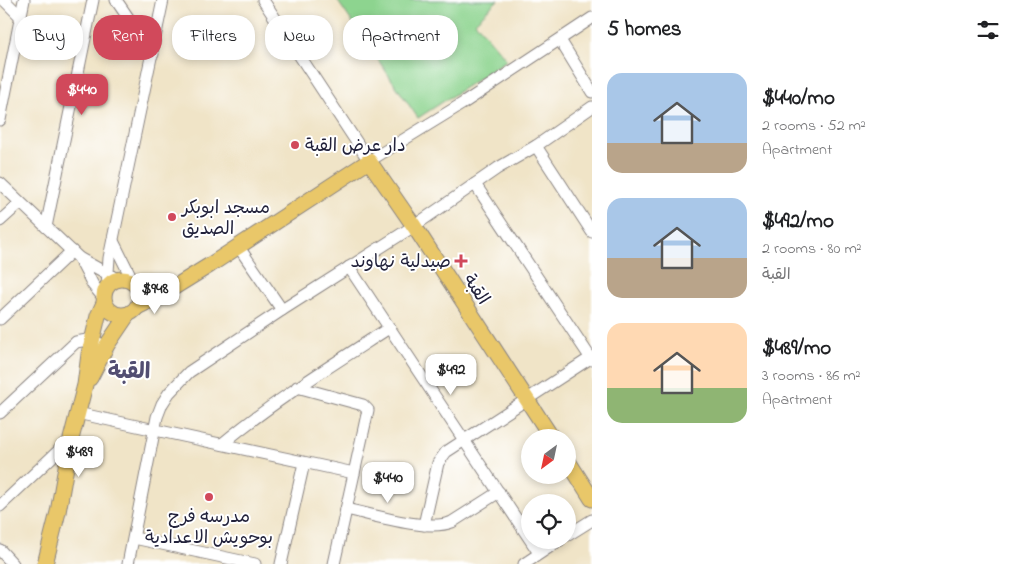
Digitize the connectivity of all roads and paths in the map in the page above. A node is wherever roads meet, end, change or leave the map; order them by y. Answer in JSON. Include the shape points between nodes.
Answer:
{"nodes":[{"id":1,"x":4,"y":0,"type":"edge"},
{"id":2,"x":24,"y":0,"type":"edge"},
{"id":3,"x":93,"y":0,"type":"edge"},
{"id":4,"x":116,"y":0,"type":"edge"},
{"id":5,"x":163,"y":0,"type":"edge"},
{"id":6,"x":263,"y":0,"type":"edge"},
{"id":7,"x":19,"y":15,"type":"edge"},
{"id":8,"x":21,"y":15,"type":"edge"},
{"id":9,"x":126,"y":15,"type":"edge"},
{"id":10,"x":160,"y":15,"type":"edge"},
{"id":11,"x":592,"y":18,"type":"edge"},
{"id":12,"x":560,"y":40,"type":"junction"},
{"id":13,"x":15,"y":42,"type":"edge"},
{"id":14,"x":152,"y":60,"type":"edge"},
{"id":15,"x":3,"y":91,"type":"edge"},
{"id":16,"x":592,"y":92,"type":"edge"},
{"id":17,"x":592,"y":107,"type":"edge"},
{"id":18,"x":0,"y":120,"type":"edge"},
{"id":19,"x":536,"y":146,"type":"junction"},
{"id":20,"x":369,"y":161,"type":"junction"},
{"id":21,"x":0,"y":183,"type":"edge"},
{"id":22,"x":475,"y":184,"type":"junction"},
{"id":23,"x":20,"y":202,"type":"junction"},
{"id":24,"x":0,"y":221,"type":"edge"},
{"id":25,"x":414,"y":226,"type":"junction"},
{"id":26,"x":46,"y":228,"type":"junction"},
{"id":27,"x":592,"y":232,"type":"edge"},
{"id":28,"x":113,"y":241,"type":"junction"},
{"id":29,"x":238,"y":246,"type":"junction"},
{"id":30,"x":76,"y":254,"type":"junction"},
{"id":31,"x":349,"y":268,"type":"junction"},
{"id":32,"x":135,"y":285,"type":"junction"},
{"id":33,"x":108,"y":288,"type":"junction"},
{"id":34,"x":282,"y":310,"type":"junction"},
{"id":35,"x":133,"y":311,"type":"junction"},
{"id":36,"x":0,"y":319,"type":"edge"},
{"id":37,"x":389,"y":328,"type":"junction"},
{"id":38,"x":99,"y":343,"type":"junction"},
{"id":39,"x":591,"y":358,"type":"edge"},
{"id":40,"x":298,"y":387,"type":"junction"},
{"id":41,"x":527,"y":399,"type":"junction"},
{"id":42,"x":0,"y":413,"type":"edge"},
{"id":43,"x":77,"y":413,"type":"junction"},
{"id":44,"x":546,"y":429,"type":"edge"},
{"id":45,"x":154,"y":430,"type":"junction"},
{"id":46,"x":70,"y":439,"type":"junction"},
{"id":47,"x":465,"y":440,"type":"junction"},
{"id":48,"x":222,"y":444,"type":"junction"},
{"id":49,"x":304,"y":463,"type":"junction"},
{"id":50,"x":354,"y":473,"type":"junction"},
{"id":51,"x":576,"y":474,"type":"edge"},
{"id":52,"x":499,"y":492,"type":"junction"},
{"id":53,"x":592,"y":499,"type":"edge"},
{"id":54,"x":0,"y":506,"type":"edge"},
{"id":55,"x":346,"y":509,"type":"junction"},
{"id":56,"x":592,"y":520,"type":"edge"},
{"id":57,"x":424,"y":525,"type":"junction"},
{"id":58,"x":576,"y":530,"type":"edge"},
{"id":59,"x":134,"y":538,"type":"junction"},
{"id":60,"x":546,"y":549,"type":"edge"},
{"id":61,"x":0,"y":550,"type":"edge"},
{"id":62,"x":539,"y":554,"type":"junction"},
{"id":63,"x":9,"y":562,"type":"edge"},
{"id":64,"x":45,"y":564,"type":"edge"},
{"id":65,"x":128,"y":564,"type":"edge"},
{"id":66,"x":255,"y":564,"type":"edge"},
{"id":67,"x":281,"y":564,"type":"edge"},
{"id":68,"x":334,"y":564,"type":"edge"},
{"id":69,"x":524,"y":564,"type":"edge"}],
"edges":[{"from":1,"to":7,"type":"street"},
{"from":2,"to":8,"type":"street"},
{"from":3,"to":26,"type":"street"},
{"from":4,"to":9,"type":"street"},
{"from":5,"to":10,"type":"street"},
{"from":6,"to":20,"type":"street"},
{"from":11,"to":12,"type":"street"},
{"from":12,"to":16,"type":"street"},
{"from":12,"to":20,"type":"street"},
{"from":13,"to":15,"type":"street"},
{"from":14,"to":28,"type":"street"},
{"from":15,"to":18,"type":"street"},
{"from":17,"to":19,"type":"street"},
{"from":19,"to":22,"type":"street"},
{"from":19,"to":27,"type":"street"},
{"from":20,"to":25,"type":"main road","name":"القبة"},
{"from":20,"to":29,"type":"main road"},
{"from":21,"to":23,"type":"street"},
{"from":22,"to":25,"type":"street"},
{"from":22,"to":39,"type":"street"},
{"from":23,"to":24,"type":"street"},
{"from":23,"to":26,"type":"street"},
{"from":25,"to":31,"type":"street"},
{"from":25,"to":41,"type":"main road","name":"القبة"},
{"from":26,"to":30,"type":"street"},
{"from":28,"to":32,"type":"street"},
{"from":28,"to":33,"type":"street"},
{"from":29,"to":34,"type":"street"},
{"from":29,"to":35,"type":"main road"},
{"from":30,"to":33,"type":"street"},
{"from":30,"to":33,"type":"street","via":[[94,285]]},
{"from":30,"to":36,"type":"street"},
{"from":31,"to":34,"type":"street"},
{"from":31,"to":37,"type":"street"},
{"from":32,"to":33,"type":"main road","via":[[124,279]]},
{"from":32,"to":35,"type":"main road","via":[[140,296]]},
{"from":33,"to":35,"type":"main road","via":[[111,312],[116,315]]},
{"from":33,"to":38,"type":"main road","via":[[98,316]]},
{"from":34,"to":45,"type":"street","via":[[189,372],[162,404]]},
{"from":35,"to":38,"type":"main road"},
{"from":37,"to":40,"type":"street"},
{"from":37,"to":47,"type":"street"},
{"from":38,"to":42,"type":"street","via":[[76,342]]},
{"from":38,"to":43,"type":"main road"},
{"from":39,"to":41,"type":"street"},
{"from":40,"to":48,"type":"street"},
{"from":40,"to":50,"type":"street","via":[[366,407],[368,412]]},
{"from":41,"to":44,"type":"main road","name":"القبة"},
{"from":41,"to":47,"type":"street"},
{"from":43,"to":45,"type":"street"},
{"from":43,"to":46,"type":"main road"},
{"from":45,"to":48,"type":"street"},
{"from":45,"to":59,"type":"street"},
{"from":46,"to":54,"type":"street"},
{"from":46,"to":64,"type":"main road","via":[[58,512]]},
{"from":47,"to":52,"type":"street"},
{"from":47,"to":57,"type":"street","via":[[446,452],[438,463]]},
{"from":48,"to":49,"type":"street"},
{"from":49,"to":50,"type":"street"},
{"from":49,"to":67,"type":"street"},
{"from":50,"to":55,"type":"street"},
{"from":51,"to":53,"type":"main road"},
{"from":52,"to":57,"type":"street","via":[[452,522]]},
{"from":52,"to":62,"type":"street"},
{"from":55,"to":57,"type":"street"},
{"from":55,"to":68,"type":"street"},
{"from":56,"to":58,"type":"street"},
{"from":59,"to":65,"type":"street"},
{"from":59,"to":66,"type":"street"},
{"from":60,"to":62,"type":"street"},
{"from":61,"to":63,"type":"street"},
{"from":62,"to":69,"type":"street"}]}
